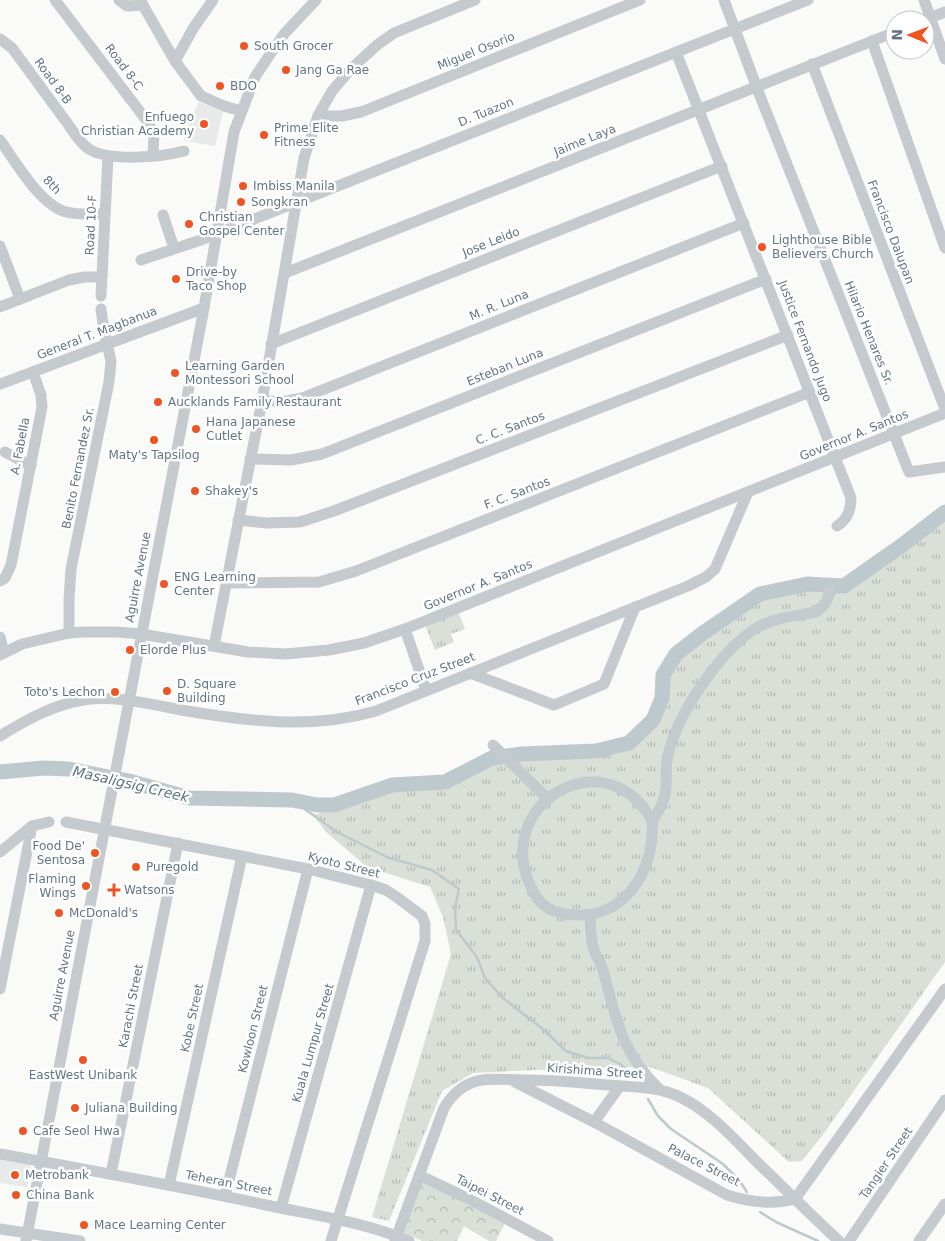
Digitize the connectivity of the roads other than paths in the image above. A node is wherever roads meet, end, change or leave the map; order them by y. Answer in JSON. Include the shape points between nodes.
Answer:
{"nodes":[{"id":1,"x":56,"y":0,"type":"edge"},
{"id":2,"x":119,"y":0,"type":"edge"},
{"id":3,"x":214,"y":0,"type":"edge"},
{"id":4,"x":316,"y":0,"type":"edge"},
{"id":5,"x":474,"y":0,"type":"edge"},
{"id":6,"x":640,"y":0,"type":"edge"},
{"id":7,"x":724,"y":0,"type":"edge"},
{"id":8,"x":808,"y":0,"type":"edge"},
{"id":9,"x":142,"y":3,"type":"edge"},
{"id":10,"x":736,"y":29,"type":"junction"},
{"id":11,"x":885,"y":36,"type":"edge"},
{"id":12,"x":935,"y":37,"type":"edge"},
{"id":13,"x":0,"y":39,"type":"edge"},
{"id":14,"x":872,"y":41,"type":"junction"},
{"id":15,"x":676,"y":52,"type":"junction"},
{"id":16,"x":945,"y":59,"type":"edge"},
{"id":17,"x":175,"y":61,"type":"junction"},
{"id":18,"x":812,"y":64,"type":"junction"},
{"id":19,"x":757,"y":86,"type":"junction"},
{"id":20,"x":699,"y":109,"type":"junction"},
{"id":21,"x":241,"y":111,"type":"junction"},
{"id":22,"x":318,"y":116,"type":"junction"},
{"id":23,"x":0,"y":140,"type":"edge"},
{"id":24,"x":184,"y":151,"type":"dead end"},
{"id":25,"x":108,"y":156,"type":"junction"},
{"id":26,"x":154,"y":156,"type":"junction"},
{"id":27,"x":722,"y":166,"type":"junction"},
{"id":28,"x":298,"y":201,"type":"junction"},
{"id":29,"x":105,"y":214,"type":"junction"},
{"id":30,"x":163,"y":215,"type":"dead end"},
{"id":31,"x":744,"y":223,"type":"junction"},
{"id":32,"x":216,"y":234,"type":"junction"},
{"id":33,"x":0,"y":246,"type":"edge"},
{"id":34,"x":174,"y":248,"type":"junction"},
{"id":35,"x":945,"y":248,"type":"edge"},
{"id":36,"x":141,"y":260,"type":"dead end"},
{"id":37,"x":285,"y":273,"type":"junction"},
{"id":38,"x":102,"y":277,"type":"junction"},
{"id":39,"x":766,"y":279,"type":"junction"},
{"id":40,"x":101,"y":296,"type":"dead end"},
{"id":41,"x":20,"y":299,"type":"junction"},
{"id":42,"x":0,"y":307,"type":"edge"},
{"id":43,"x":204,"y":308,"type":"junction"},
{"id":44,"x":101,"y":309,"type":"dead end"},
{"id":45,"x":788,"y":335,"type":"junction"},
{"id":46,"x":106,"y":344,"type":"junction"},
{"id":47,"x":271,"y":344,"type":"junction"},
{"id":48,"x":33,"y":372,"type":"junction"},
{"id":49,"x":0,"y":384,"type":"edge"},
{"id":50,"x":810,"y":392,"type":"junction"},
{"id":51,"x":262,"y":401,"type":"junction"},
{"id":52,"x":945,"y":409,"type":"edge"},
{"id":53,"x":945,"y":413,"type":"edge"},
{"id":54,"x":894,"y":433,"type":"junction"},
{"id":55,"x":5,"y":452,"type":"dead end"},
{"id":56,"x":835,"y":456,"type":"junction"},
{"id":57,"x":250,"y":459,"type":"junction"},
{"id":58,"x":31,"y":466,"type":"junction"},
{"id":59,"x":945,"y":467,"type":"edge"},
{"id":60,"x":748,"y":492,"type":"junction"},
{"id":61,"x":238,"y":520,"type":"junction"},
{"id":62,"x":837,"y":526,"type":"dead end"},
{"id":63,"x":0,"y":581,"type":"edge"},
{"id":64,"x":226,"y":583,"type":"junction"},
{"id":65,"x":830,"y":589,"type":"dead end"},
{"id":66,"x":635,"y":608,"type":"junction"},
{"id":67,"x":405,"y":629,"type":"junction"},
{"id":68,"x":69,"y":633,"type":"junction"},
{"id":69,"x":141,"y":634,"type":"junction"},
{"id":70,"x":0,"y":637,"type":"edge"},
{"id":71,"x":214,"y":646,"type":"junction"},
{"id":72,"x":2,"y":654,"type":"edge"},
{"id":73,"x":470,"y":673,"type":"junction"},
{"id":74,"x":426,"y":690,"type":"junction"},
{"id":75,"x":128,"y":701,"type":"junction"},
{"id":76,"x":0,"y":736,"type":"edge"},
{"id":77,"x":496,"y":748,"type":"dead end"},
{"id":78,"x":548,"y":799,"type":"junction"},
{"id":79,"x":652,"y":821,"type":"junction"},
{"id":80,"x":48,"y":822,"type":"dead end"},
{"id":81,"x":66,"y":822,"type":"dead end"},
{"id":82,"x":32,"y":826,"type":"junction"},
{"id":83,"x":104,"y":829,"type":"junction"},
{"id":84,"x":178,"y":843,"type":"junction"},
{"id":85,"x":0,"y":852,"type":"edge"},
{"id":86,"x":242,"y":856,"type":"junction"},
{"id":87,"x":308,"y":869,"type":"junction"},
{"id":88,"x":372,"y":885,"type":"junction"},
{"id":89,"x":590,"y":915,"type":"junction"},
{"id":90,"x":0,"y":988,"type":"edge"},
{"id":91,"x":945,"y":988,"type":"edge"},
{"id":92,"x":511,"y":1080,"type":"junction"},
{"id":93,"x":620,"y":1086,"type":"junction"},
{"id":94,"x":659,"y":1090,"type":"junction"},
{"id":95,"x":945,"y":1100,"type":"edge"},
{"id":96,"x":594,"y":1122,"type":"junction"},
{"id":97,"x":0,"y":1154,"type":"edge"},
{"id":98,"x":41,"y":1162,"type":"junction"},
{"id":99,"x":111,"y":1174,"type":"junction"},
{"id":100,"x":420,"y":1175,"type":"junction"},
{"id":101,"x":169,"y":1185,"type":"junction"},
{"id":102,"x":225,"y":1196,"type":"junction"},
{"id":103,"x":794,"y":1199,"type":"junction"},
{"id":104,"x":945,"y":1204,"type":"edge"},
{"id":105,"x":281,"y":1208,"type":"junction"},
{"id":106,"x":338,"y":1220,"type":"junction"},
{"id":107,"x":0,"y":1229,"type":"edge"},
{"id":108,"x":26,"y":1237,"type":"edge"},
{"id":109,"x":396,"y":1238,"type":"edge"},
{"id":110,"x":80,"y":1241,"type":"edge"},
{"id":111,"x":331,"y":1241,"type":"edge"},
{"id":112,"x":409,"y":1241,"type":"edge"},
{"id":113,"x":548,"y":1241,"type":"edge"},
{"id":114,"x":839,"y":1241,"type":"edge"},
{"id":115,"x":849,"y":1241,"type":"edge"},
{"id":116,"x":919,"y":1241,"type":"edge"}],
"edges":[{"from":1,"to":26,"type":"street","name":"Road 8-C","via":[[148,121],[154,133]]},
{"from":2,"to":9,"type":"street","via":[[127,6]]},
{"from":3,"to":17,"type":"street","via":[[194,26]]},
{"from":4,"to":21,"type":"street","name":"Aguirre Avenue","via":[[284,34],[269,56]]},
{"from":5,"to":22,"type":"street","via":[[394,33],[377,45],[332,91]]},
{"from":6,"to":22,"type":"street","name":"Miguel Osorio","via":[[361,112]]},
{"from":7,"to":10,"type":"street","name":"Hilario Henares Sr."},
{"from":8,"to":10,"type":"street","name":"D. Tuazon"},
{"from":9,"to":17,"type":"street"},
{"from":10,"to":15,"type":"street","name":"D. Tuazon"},
{"from":10,"to":19,"type":"street","name":"Hilario Henares Sr."},
{"from":11,"to":14,"type":"street","name":"Jaime Laya"},
{"from":12,"to":16,"type":"street"},
{"from":13,"to":25,"type":"street","name":"Road 8-B","via":[[12,48],[84,145]]},
{"from":14,"to":18,"type":"street","name":"Jaime Laya"},
{"from":14,"to":35,"type":"street"},
{"from":15,"to":20,"type":"street","name":"Justice Fernando Jugo"},
{"from":15,"to":28,"type":"street","name":"D. Tuazon"},
{"from":17,"to":21,"type":"street","via":[[201,96]]},
{"from":18,"to":19,"type":"street","name":"Jaime Laya"},
{"from":18,"to":52,"type":"street","name":"Francisco Dalupan"},
{"from":19,"to":20,"type":"street","name":"Jaime Laya"},
{"from":19,"to":54,"type":"street","name":"Hilario Henares Sr."},
{"from":20,"to":27,"type":"street","name":"Justice Fernando Jugo"},
{"from":20,"to":37,"type":"street","name":"Jaime Laya"},
{"from":21,"to":32,"type":"street","name":"Aguirre Avenue","via":[[229,154]]},
{"from":22,"to":28,"type":"street","via":[[304,158]]},
{"from":23,"to":29,"type":"street","name":"8th","via":[[36,190],[54,206],[64,212]]},
{"from":24,"to":26,"type":"street"},
{"from":25,"to":26,"type":"street"},
{"from":25,"to":29,"type":"street","name":"Road 10-F"},
{"from":27,"to":31,"type":"street","name":"Justice Fernando Jugo"},
{"from":27,"to":47,"type":"street","name":"Jose Leido"},
{"from":28,"to":32,"type":"street","name":"D. Tuazon"},
{"from":28,"to":37,"type":"street"},
{"from":29,"to":38,"type":"street","name":"Road 10-F"},
{"from":30,"to":34,"type":"street"},
{"from":31,"to":39,"type":"street","name":"Justice Fernando Jugo"},
{"from":31,"to":51,"type":"street","name":"M. R. Luna","via":[[302,398]]},
{"from":32,"to":34,"type":"street","name":"D. Tuazon"},
{"from":32,"to":43,"type":"street","name":"Aguirre Avenue"},
{"from":33,"to":41,"type":"street"},
{"from":34,"to":36,"type":"street","name":"D. Tuazon"},
{"from":37,"to":47,"type":"street"},
{"from":38,"to":40,"type":"street","name":"Road 10-F"},
{"from":38,"to":41,"type":"street","via":[[68,280]]},
{"from":39,"to":45,"type":"street","name":"Justice Fernando Jugo"},
{"from":39,"to":57,"type":"street","name":"Esteban Luna","via":[[322,454],[290,460]]},
{"from":41,"to":42,"type":"street"},
{"from":43,"to":46,"type":"street","name":"General T. Magbanua"},
{"from":43,"to":69,"type":"street","name":"Aguirre Avenue"},
{"from":44,"to":46,"type":"street","name":"Benito Fernandez Sr."},
{"from":45,"to":50,"type":"street","name":"Justice Fernando Jugo"},
{"from":45,"to":61,"type":"street","name":"C. C. Santos","via":[[334,511],[300,522]]},
{"from":46,"to":48,"type":"street","name":"General T. Magbanua"},
{"from":46,"to":68,"type":"street","name":"Benito Fernandez Sr.","via":[[111,361],[109,382],[71,569]]},
{"from":47,"to":51,"type":"street"},
{"from":48,"to":49,"type":"street","name":"General T. Magbanua"},
{"from":48,"to":58,"type":"street","name":"A. Fabella","via":[[42,395],[42,408]]},
{"from":50,"to":56,"type":"street","name":"Justice Fernando Jugo"},
{"from":50,"to":64,"type":"street","name":"F. C. Santos","via":[[356,571],[319,582]]},
{"from":51,"to":57,"type":"street"},
{"from":53,"to":54,"type":"street","name":"Governor A. Santos"},
{"from":54,"to":56,"type":"street","name":"Governor A. Santos"},
{"from":54,"to":59,"type":"street","name":"Hilario Henares Sr.","via":[[910,472]]},
{"from":55,"to":58,"type":"street"},
{"from":56,"to":60,"type":"street","name":"Governor A. Santos"},
{"from":56,"to":62,"type":"street","name":"Justice Fernando Jugo","via":[[851,498],[846,518]]},
{"from":57,"to":61,"type":"street"},
{"from":58,"to":63,"type":"street","name":"A. Fabella","via":[[11,565]]},
{"from":60,"to":66,"type":"street","name":"Francisco Cruz Street","via":[[715,569],[697,582]]},
{"from":60,"to":67,"type":"street","name":"Governor A. Santos"},
{"from":61,"to":64,"type":"street"},
{"from":64,"to":71,"type":"street"},
{"from":65,"to":79,"type":"street","via":[[827,601],[816,612],[758,627],[707,677],[694,696],[671,746],[666,766],[666,795]]},
{"from":66,"to":73,"type":"street","name":"Francisco Cruz Street"},
{"from":66,"to":73,"type":"street","via":[[604,684],[554,705]]},
{"from":67,"to":71,"type":"street","name":"Governor A. Santos","via":[[364,643],[308,653],[248,652]]},
{"from":67,"to":74,"type":"street"},
{"from":68,"to":69,"type":"street","name":"Governor A. Santos"},
{"from":68,"to":72,"type":"street","name":"Governor A. Santos","via":[[22,644]]},
{"from":69,"to":71,"type":"street","name":"Governor A. Santos"},
{"from":69,"to":75,"type":"street","name":"Aguirre Avenue"},
{"from":70,"to":72,"type":"street"},
{"from":73,"to":74,"type":"street","name":"Francisco Cruz Street"},
{"from":74,"to":75,"type":"street","name":"Francisco Cruz Street","via":[[365,714],[309,722],[258,721]]},
{"from":75,"to":76,"type":"street","name":"Francisco Cruz Street","via":[[96,699],[75,702],[42,713]]},
{"from":75,"to":83,"type":"street","name":"Aguirre Avenue"},
{"from":77,"to":78,"type":"street"},
{"from":78,"to":79,"type":"street","via":[[576,784],[598,782],[635,798]]},
{"from":78,"to":89,"type":"street","via":[[531,821],[524,845],[526,873],[532,890],[549,909]]},
{"from":79,"to":89,"type":"street","via":[[651,851],[635,887],[604,912]]},
{"from":80,"to":82,"type":"street"},
{"from":81,"to":83,"type":"street","name":"Kyoto Street"},
{"from":82,"to":85,"type":"street"},
{"from":82,"to":90,"type":"street"},
{"from":83,"to":84,"type":"street","name":"Kyoto Street"},
{"from":83,"to":98,"type":"street","name":"Aguirre Avenue"},
{"from":84,"to":86,"type":"street","name":"Kyoto Street"},
{"from":84,"to":99,"type":"street","name":"Karachi Street"},
{"from":86,"to":87,"type":"street","name":"Kyoto Street"},
{"from":86,"to":101,"type":"street","name":"Kobe Street"},
{"from":87,"to":88,"type":"street","name":"Kyoto Street"},
{"from":87,"to":102,"type":"street","name":"Kowloon Street"},
{"from":88,"to":105,"type":"street","name":"Kuala Lumpur Street"},
{"from":88,"to":106,"type":"street","name":"Kyoto Street","via":[[386,890],[414,909],[422,916],[426,932]]},
{"from":89,"to":94,"type":"street","via":[[592,944],[620,1034],[634,1060]]},
{"from":91,"to":103,"type":"street"},
{"from":92,"to":93,"type":"street","name":"Kirishima Street"},
{"from":92,"to":96,"type":"street","name":"Palace Street"},
{"from":92,"to":100,"type":"street","name":"Kirishima Street","via":[[475,1081],[452,1096],[444,1108]]},
{"from":93,"to":94,"type":"street","name":"Kirishima Street"},
{"from":93,"to":96,"type":"street"},
{"from":94,"to":103,"type":"street","name":"Kirishima Street","via":[[702,1110]]},
{"from":95,"to":115,"type":"street","name":"Tangier Street"},
{"from":96,"to":103,"type":"street","name":"Palace Street","via":[[727,1195],[775,1203]]},
{"from":97,"to":98,"type":"street","name":"Teheran Street"},
{"from":98,"to":99,"type":"street","name":"Teheran Street"},
{"from":98,"to":108,"type":"street","name":"Aguirre Avenue"},
{"from":99,"to":101,"type":"street","name":"Teheran Street"},
{"from":100,"to":109,"type":"street","name":"Kirishima Street"},
{"from":100,"to":113,"type":"street","name":"Taipei Street"},
{"from":101,"to":102,"type":"street","name":"Teheran Street"},
{"from":102,"to":105,"type":"street","name":"Teheran Street"},
{"from":103,"to":114,"type":"street","name":"Kirishima Street"},
{"from":104,"to":116,"type":"street"},
{"from":105,"to":106,"type":"street","name":"Teheran Street"},
{"from":106,"to":109,"type":"street","name":"Teheran Street"},
{"from":106,"to":111,"type":"street","name":"Kyoto Street"},
{"from":107,"to":108,"type":"street"},
{"from":108,"to":110,"type":"street"},
{"from":109,"to":112,"type":"street","name":"Teheran Street"}]}
